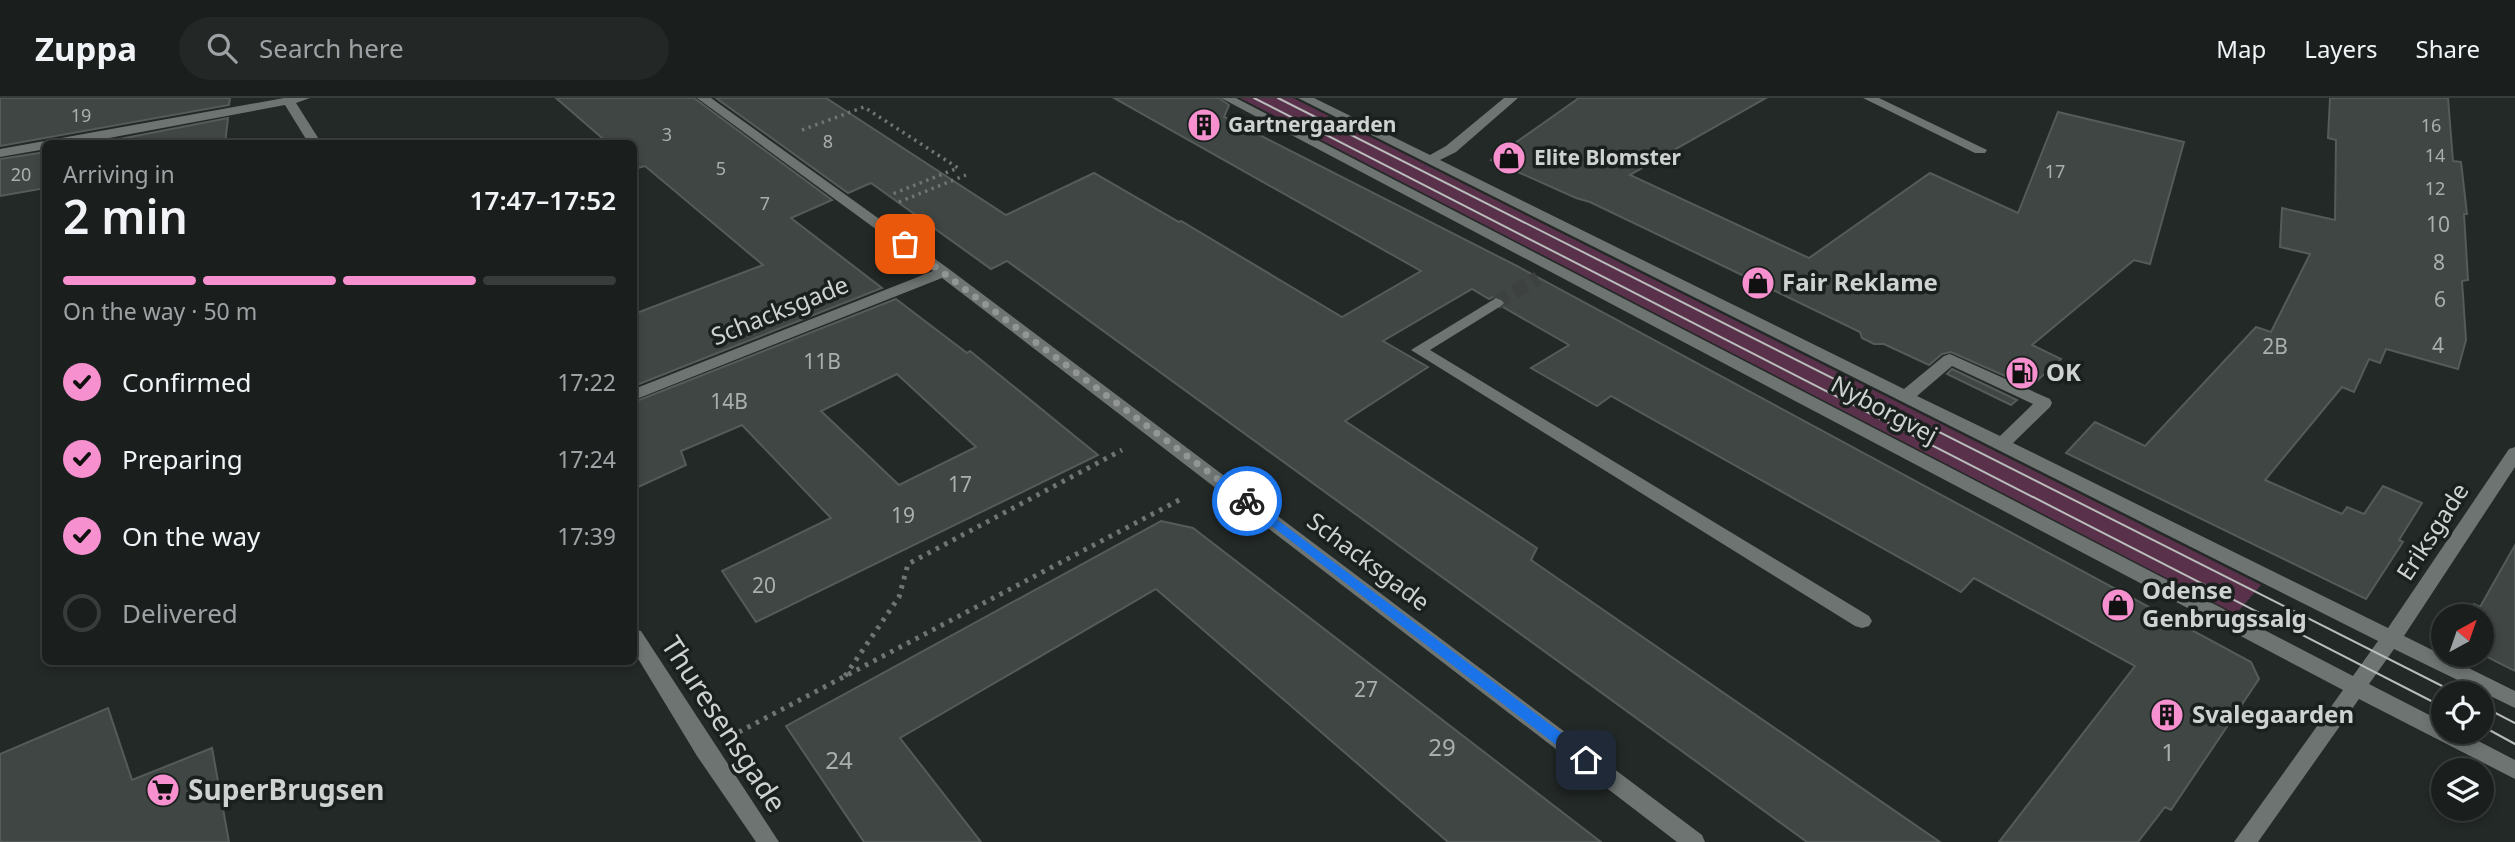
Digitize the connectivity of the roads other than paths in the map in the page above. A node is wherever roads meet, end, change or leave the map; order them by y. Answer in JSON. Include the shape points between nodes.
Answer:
{"nodes":[{"id":1,"x":304,"y":98,"type":"edge"},
{"id":2,"x":703,"y":98,"type":"edge"},
{"id":3,"x":1227,"y":98,"type":"edge"},
{"id":4,"x":1304,"y":98,"type":"edge"},
{"id":5,"x":1512,"y":98,"type":"edge"},
{"id":6,"x":1869,"y":98,"type":"edge"},
{"id":7,"x":288,"y":101,"type":"junction"},
{"id":8,"x":75,"y":140,"type":"edge"},
{"id":9,"x":313,"y":140,"type":"edge"},
{"id":10,"x":42,"y":146,"type":"edge"},
{"id":11,"x":1980,"y":150,"type":"dead end"},
{"id":12,"x":0,"y":153,"type":"edge"},
{"id":13,"x":1429,"y":161,"type":"junction"},
{"id":14,"x":944,"y":272,"type":"junction"},
{"id":15,"x":1496,"y":303,"type":"tunnel mouth"},
{"id":16,"x":637,"y":394,"type":"edge"},
{"id":17,"x":1904,"y":398,"type":"junction"},
{"id":18,"x":2000,"y":446,"type":"junction"},
{"id":19,"x":2515,"y":453,"type":"edge"},
{"id":20,"x":1862,"y":621,"type":"dead end"},
{"id":21,"x":2390,"y":638,"type":"junction"},
{"id":22,"x":637,"y":641,"type":"edge"},
{"id":23,"x":2355,"y":687,"type":"junction"},
{"id":24,"x":2515,"y":700,"type":"edge"},
{"id":25,"x":2515,"y":770,"type":"edge"},
{"id":26,"x":768,"y":842,"type":"edge"},
{"id":27,"x":1694,"y":842,"type":"edge"},
{"id":28,"x":2245,"y":842,"type":"edge"}],
"edges":[{"from":1,"to":7,"type":"street"},
{"from":2,"to":14,"type":"street","name":"Schacksgade"},
{"from":3,"to":23,"type":"street","name":"Nyborgvej","via":[[1546,273]]},
{"from":4,"to":13,"type":"street","name":"Nyborgvej"},
{"from":5,"to":13,"type":"street","via":[[1451,149]]},
{"from":6,"to":11,"type":"street"},
{"from":7,"to":8,"type":"street"},
{"from":7,"to":9,"type":"street"},
{"from":10,"to":12,"type":"street"},
{"from":13,"to":17,"type":"street","name":"Nyborgvej"},
{"from":14,"to":16,"type":"street","name":"Schacksgade"},
{"from":14,"to":27,"type":"street","name":"Schacksgade"},
{"from":15,"to":20,"type":"street","via":[[1419,350]]},
{"from":17,"to":18,"type":"street","name":"Nyborgvej"},
{"from":17,"to":18,"type":"street","via":[[1950,359],[2044,403]]},
{"from":18,"to":21,"type":"street","name":"Nyborgvej"},
{"from":19,"to":21,"type":"street","name":"Eriksgade"},
{"from":21,"to":23,"type":"street","name":"Eriksgade"},
{"from":21,"to":24,"type":"street","name":"Nyborgvej"},
{"from":22,"to":26,"type":"street","name":"Thuresensgade"},
{"from":23,"to":25,"type":"street","name":"Nyborgvej"},
{"from":23,"to":28,"type":"street","name":"Eriksgade"}]}
